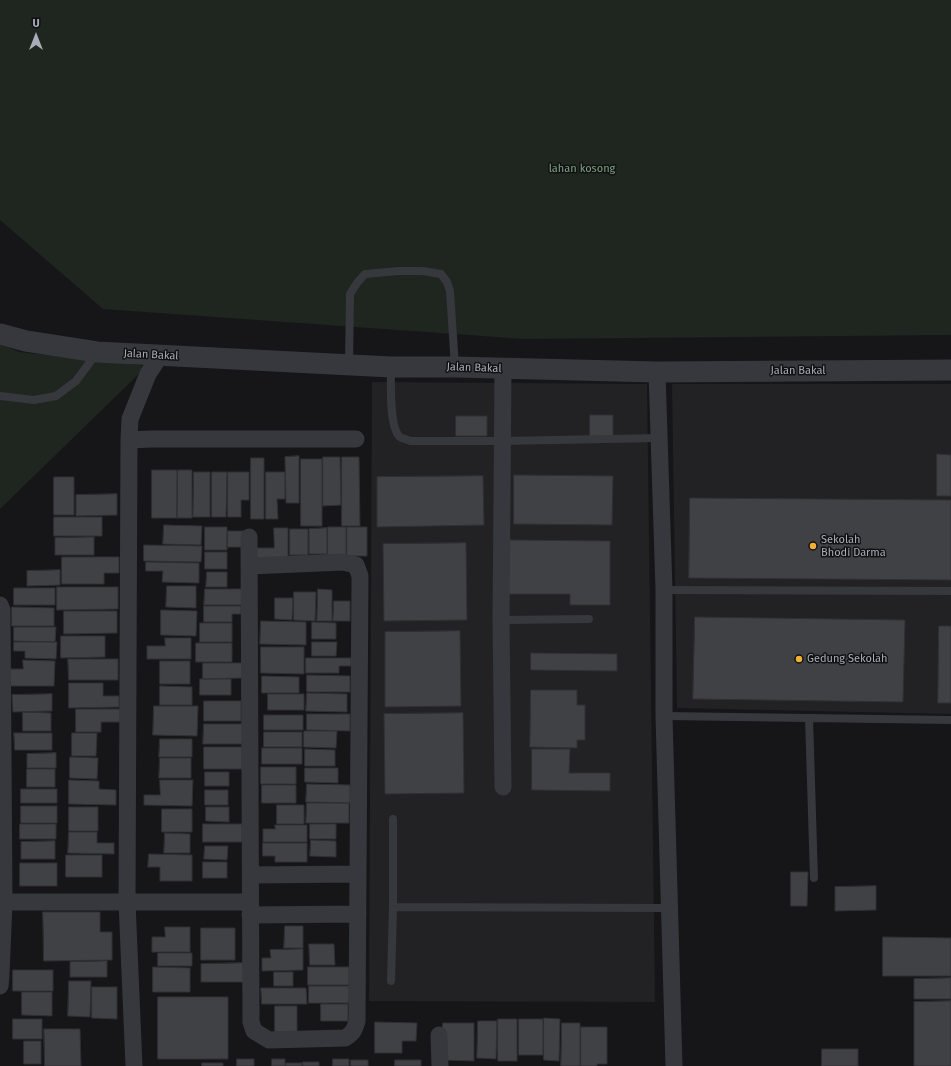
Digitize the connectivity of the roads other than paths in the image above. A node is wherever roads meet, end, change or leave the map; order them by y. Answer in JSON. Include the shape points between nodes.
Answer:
{"nodes":[{"id":1,"x":0,"y":334,"type":"edge"},
{"id":2,"x":97,"y":352,"type":"junction"},
{"id":3,"x":160,"y":356,"type":"junction"},
{"id":4,"x":349,"y":366,"type":"junction"},
{"id":5,"x":391,"y":367,"type":"junction"},
{"id":6,"x":455,"y":367,"type":"junction"},
{"id":7,"x":503,"y":369,"type":"junction"},
{"id":8,"x":951,"y":370,"type":"edge"},
{"id":9,"x":657,"y":372,"type":"junction"},
{"id":10,"x":0,"y":396,"type":"edge"},
{"id":11,"x":659,"y":438,"type":"junction"},
{"id":12,"x":356,"y":439,"type":"dead end"},
{"id":13,"x":129,"y":440,"type":"junction"},
{"id":14,"x":502,"y":441,"type":"junction"},
{"id":15,"x":248,"y":537,"type":"dead end"},
{"id":16,"x":249,"y":566,"type":"junction"},
{"id":17,"x":664,"y":590,"type":"junction"},
{"id":18,"x":951,"y":591,"type":"edge"},
{"id":19,"x":0,"y":605,"type":"edge"},
{"id":20,"x":590,"y":619,"type":"dead end"},
{"id":21,"x":501,"y":620,"type":"junction"},
{"id":22,"x":664,"y":716,"type":"junction"},
{"id":23,"x":809,"y":718,"type":"junction"},
{"id":24,"x":951,"y":720,"type":"edge"},
{"id":25,"x":503,"y":787,"type":"dead end"},
{"id":26,"x":393,"y":819,"type":"dead end"},
{"id":27,"x":358,"y":874,"type":"junction"},
{"id":28,"x":251,"y":875,"type":"junction"},
{"id":29,"x":814,"y":878,"type":"dead end"},
{"id":30,"x":2,"y":902,"type":"edge"},
{"id":31,"x":127,"y":902,"type":"junction"},
{"id":32,"x":393,"y":907,"type":"junction"},
{"id":33,"x":670,"y":908,"type":"junction"},
{"id":34,"x":250,"y":909,"type":"junction"},
{"id":35,"x":358,"y":914,"type":"junction"},
{"id":36,"x":391,"y":981,"type":"dead end"},
{"id":37,"x":0,"y":986,"type":"edge"},
{"id":38,"x":439,"y":1035,"type":"dead end"},
{"id":39,"x":134,"y":1066,"type":"edge"},
{"id":40,"x":440,"y":1066,"type":"edge"},
{"id":41,"x":674,"y":1066,"type":"edge"}],
"edges":[{"from":1,"to":2,"type":"street","name":"Jalan Bakal","via":[[26,341]]},
{"from":2,"to":3,"type":"street","name":"Jalan Bakal"},
{"from":2,"to":10,"type":"lane","via":[[76,380],[56,396],[34,400]]},
{"from":3,"to":4,"type":"street","name":"Jalan Bakal"},
{"from":3,"to":13,"type":"street","via":[[148,374],[130,419]]},
{"from":4,"to":5,"type":"street","name":"Jalan Bakal"},
{"from":4,"to":6,"type":"lane","via":[[350,294],[357,283],[365,274],[423,271],[441,274],[447,282],[450,291]]},
{"from":5,"to":6,"type":"street","name":"Jalan Bakal"},
{"from":5,"to":14,"type":"lane","via":[[392,419],[394,429],[400,437],[410,441]]},
{"from":6,"to":7,"type":"street","name":"Jalan Bakal"},
{"from":7,"to":9,"type":"street","name":"Jalan Bakal"},
{"from":7,"to":14,"type":"street"},
{"from":8,"to":9,"type":"street","name":"Jalan Bakal"},
{"from":9,"to":11,"type":"street"},
{"from":11,"to":14,"type":"lane"},
{"from":11,"to":17,"type":"street"},
{"from":12,"to":13,"type":"street"},
{"from":13,"to":31,"type":"street"},
{"from":14,"to":21,"type":"street"},
{"from":15,"to":16,"type":"street"},
{"from":16,"to":27,"type":"street","via":[[343,562],[356,565],[360,576]]},
{"from":16,"to":28,"type":"street"},
{"from":17,"to":18,"type":"lane"},
{"from":17,"to":22,"type":"street"},
{"from":19,"to":30,"type":"street"},
{"from":20,"to":21,"type":"lane"},
{"from":21,"to":25,"type":"street"},
{"from":22,"to":23,"type":"lane"},
{"from":22,"to":33,"type":"street"},
{"from":23,"to":24,"type":"lane"},
{"from":23,"to":29,"type":"lane"},
{"from":26,"to":32,"type":"lane"},
{"from":27,"to":28,"type":"street"},
{"from":27,"to":35,"type":"street"},
{"from":28,"to":34,"type":"street"},
{"from":30,"to":31,"type":"street"},
{"from":30,"to":37,"type":"street"},
{"from":31,"to":34,"type":"street"},
{"from":31,"to":39,"type":"street"},
{"from":32,"to":33,"type":"lane"},
{"from":32,"to":36,"type":"lane"},
{"from":33,"to":41,"type":"street"},
{"from":34,"to":35,"type":"street"},
{"from":34,"to":35,"type":"street","via":[[251,1022],[254,1031],[269,1040],[345,1038],[354,1031],[357,1021]]},
{"from":38,"to":40,"type":"street"}]}
